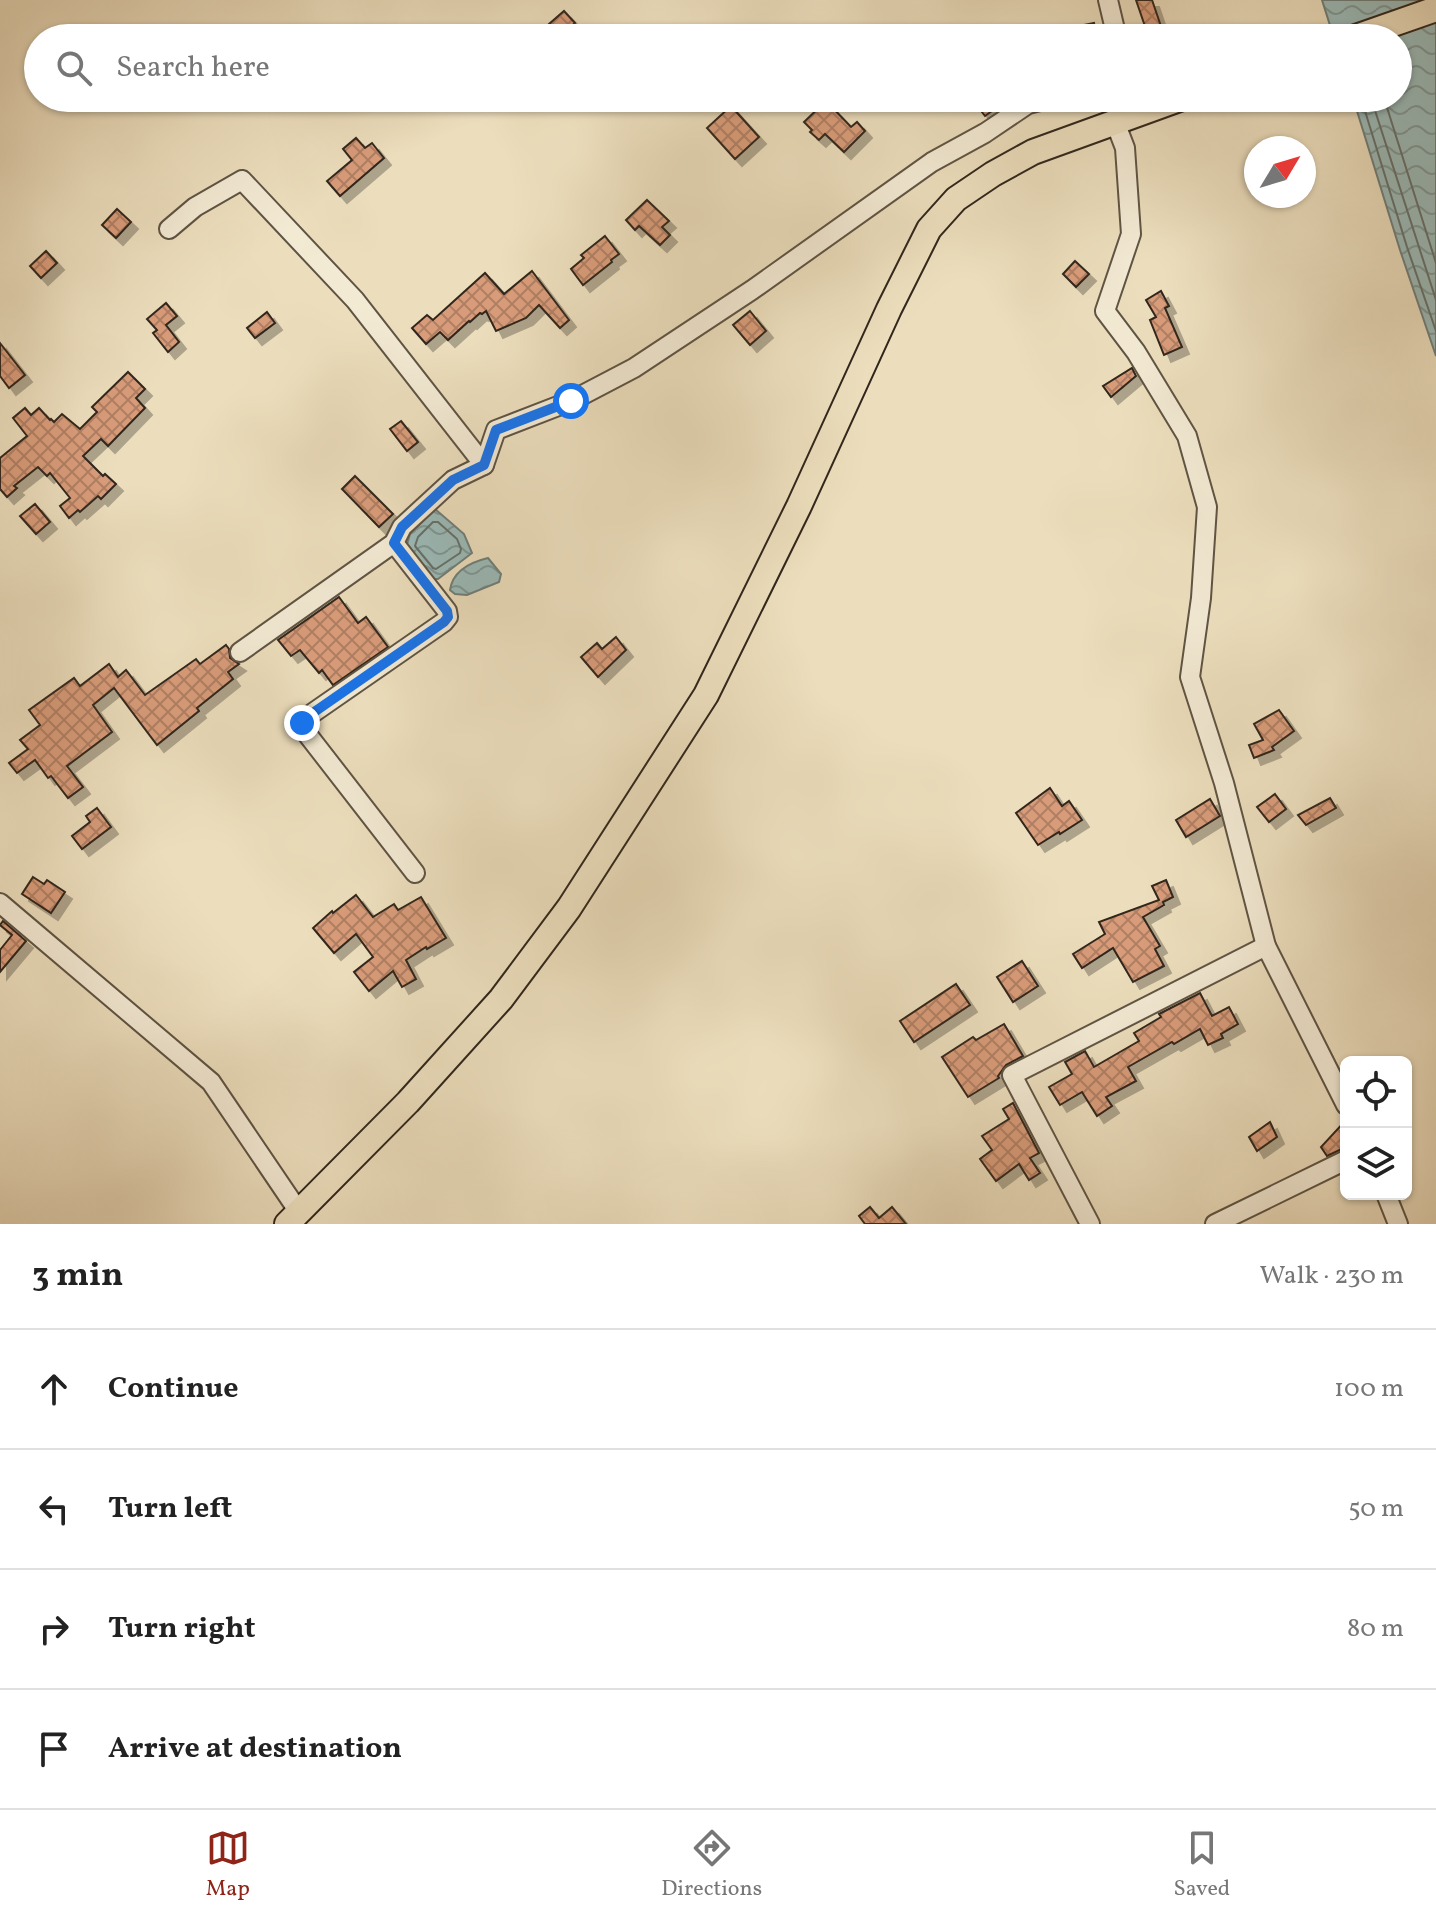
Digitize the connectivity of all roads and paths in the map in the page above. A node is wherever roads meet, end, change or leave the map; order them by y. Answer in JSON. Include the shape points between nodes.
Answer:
{"nodes":[{"id":1,"x":1108,"y":0,"type":"edge"},
{"id":2,"x":1436,"y":9,"type":"edge"},
{"id":3,"x":1114,"y":24,"type":"edge"},
{"id":4,"x":1393,"y":24,"type":"edge"},
{"id":5,"x":1016,"y":112,"type":"edge"},
{"id":6,"x":1143,"y":112,"type":"edge"},
{"id":7,"x":1115,"y":122,"type":"junction"},
{"id":8,"x":169,"y":229,"type":"dead end"},
{"id":9,"x":484,"y":465,"type":"junction"},
{"id":10,"x":394,"y":543,"type":"junction"},
{"id":11,"x":240,"y":652,"type":"dead end"},
{"id":12,"x":415,"y":873,"type":"dead end"},
{"id":13,"x":0,"y":903,"type":"edge"},
{"id":14,"x":1266,"y":946,"type":"junction"},
{"id":15,"x":1340,"y":1093,"type":"edge"},
{"id":16,"x":1340,"y":1163,"type":"edge"},
{"id":17,"x":1388,"y":1200,"type":"edge"},
{"id":18,"x":293,"y":1218,"type":"edge"},
{"id":19,"x":1090,"y":1224,"type":"edge"},
{"id":20,"x":1215,"y":1224,"type":"edge"},
{"id":21,"x":1398,"y":1224,"type":"edge"}],
"edges":[{"from":1,"to":3,"type":"street"},
{"from":2,"to":4,"type":"main road"},
{"from":5,"to":9,"type":"street","via":[[932,162],[634,368],[571,401],[496,430]]},
{"from":6,"to":7,"type":"main road"},
{"from":7,"to":14,"type":"street","via":[[1125,148],[1131,234],[1105,311],[1187,436],[1207,507],[1190,677]]},
{"from":7,"to":18,"type":"main road","via":[[1033,152],[993,174],[956,199],[929,229],[706,695],[569,908],[501,999]]},
{"from":8,"to":9,"type":"street","via":[[242,180],[355,300]]},
{"from":9,"to":10,"type":"street","via":[[453,480],[402,527]]},
{"from":10,"to":11,"type":"street"},
{"from":10,"to":12,"type":"street","via":[[448,617],[302,723]]},
{"from":13,"to":18,"type":"street","via":[[211,1082]]},
{"from":14,"to":15,"type":"street"},
{"from":14,"to":19,"type":"street","via":[[1012,1075]]},
{"from":16,"to":20,"type":"street"},
{"from":17,"to":21,"type":"street"}]}
